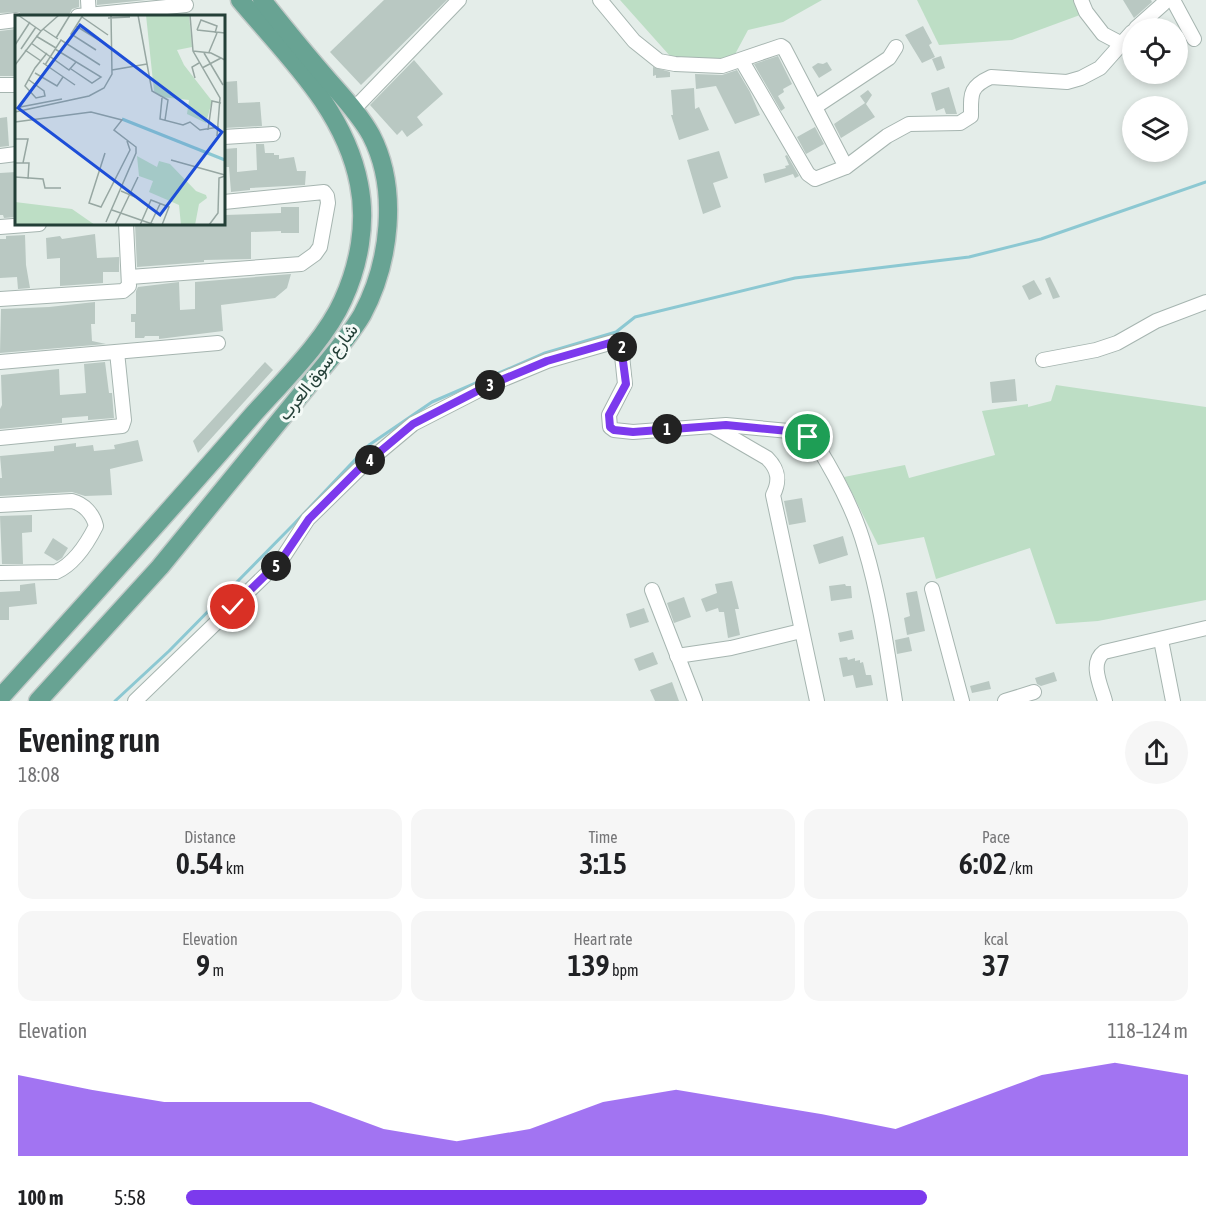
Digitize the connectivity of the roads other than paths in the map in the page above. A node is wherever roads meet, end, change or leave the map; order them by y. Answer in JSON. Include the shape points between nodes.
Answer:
{"nodes":[{"id":1,"x":88,"y":0,"type":"edge"},
{"id":2,"x":240,"y":0,"type":"edge"},
{"id":3,"x":262,"y":0,"type":"edge"},
{"id":4,"x":459,"y":0,"type":"edge"},
{"id":5,"x":600,"y":0,"type":"edge"},
{"id":6,"x":1081,"y":0,"type":"edge"},
{"id":7,"x":1164,"y":0,"type":"edge"},
{"id":8,"x":1173,"y":0,"type":"edge"},
{"id":9,"x":186,"y":5,"type":"dead end"},
{"id":10,"x":89,"y":15,"type":"edge"},
{"id":11,"x":98,"y":15,"type":"edge"},
{"id":12,"x":1147,"y":18,"type":"edge"},
{"id":13,"x":15,"y":20,"type":"edge"},
{"id":14,"x":0,"y":22,"type":"edge"},
{"id":15,"x":1194,"y":39,"type":"dead end"},
{"id":16,"x":1122,"y":44,"type":"joint"},
{"id":17,"x":896,"y":47,"type":"dead end"},
{"id":18,"x":742,"y":61,"type":"junction"},
{"id":19,"x":15,"y":85,"type":"edge"},
{"id":20,"x":0,"y":86,"type":"edge"},
{"id":21,"x":815,"y":107,"type":"junction"},
{"id":22,"x":353,"y":110,"type":"junction"},
{"id":23,"x":273,"y":134,"type":"dead end"},
{"id":24,"x":225,"y":137,"type":"edge"},
{"id":25,"x":15,"y":154,"type":"edge"},
{"id":26,"x":0,"y":156,"type":"edge"},
{"id":27,"x":846,"y":167,"type":"junction"},
{"id":28,"x":225,"y":202,"type":"edge"},
{"id":29,"x":26,"y":225,"type":"edge"},
{"id":30,"x":126,"y":225,"type":"edge"},
{"id":31,"x":0,"y":227,"type":"edge"},
{"id":32,"x":130,"y":277,"type":"junction"},
{"id":33,"x":0,"y":299,"type":"edge"},
{"id":34,"x":1206,"y":302,"type":"edge"},
{"id":35,"x":218,"y":343,"type":"dead end"},
{"id":36,"x":117,"y":352,"type":"junction"},
{"id":37,"x":1043,"y":360,"type":"dead end"},
{"id":38,"x":0,"y":362,"type":"edge"},
{"id":39,"x":712,"y":426,"type":"junction"},
{"id":40,"x":0,"y":438,"type":"edge"},
{"id":41,"x":0,"y":505,"type":"edge"},
{"id":42,"x":0,"y":573,"type":"edge"},
{"id":43,"x":932,"y":589,"type":"dead end"},
{"id":44,"x":652,"y":590,"type":"dead end"},
{"id":45,"x":1206,"y":628,"type":"edge"},
{"id":46,"x":801,"y":631,"type":"junction"},
{"id":47,"x":1161,"y":640,"type":"junction"},
{"id":48,"x":677,"y":656,"type":"junction"},
{"id":49,"x":1034,"y":692,"type":"dead end"},
{"id":50,"x":0,"y":698,"type":"edge"},
{"id":51,"x":38,"y":701,"type":"edge"},
{"id":52,"x":135,"y":701,"type":"edge"},
{"id":53,"x":695,"y":701,"type":"edge"},
{"id":54,"x":817,"y":701,"type":"edge"},
{"id":55,"x":895,"y":701,"type":"edge"},
{"id":56,"x":962,"y":701,"type":"edge"},
{"id":57,"x":1005,"y":701,"type":"edge"},
{"id":58,"x":1105,"y":701,"type":"edge"},
{"id":59,"x":1173,"y":701,"type":"edge"}],
"edges":[{"from":1,"to":10,"type":"street"},
{"from":2,"to":50,"type":"main road","via":[[314,88],[350,148],[360,186],[362,228],[357,262],[343,301],[321,336]]},
{"from":3,"to":22,"type":"main road","name":"شارع سوق العرب"},
{"from":4,"to":22,"type":"street"},
{"from":5,"to":18,"type":"street","via":[[634,41],[659,61],[722,66]]},
{"from":6,"to":16,"type":"street","via":[[1103,34]]},
{"from":7,"to":12,"type":"street"},
{"from":8,"to":15,"type":"street"},
{"from":9,"to":11,"type":"street"},
{"from":13,"to":14,"type":"street"},
{"from":16,"to":27,"type":"street","via":[[1100,68],[1067,82],[991,77],[973,90],[968,120],[909,124]]},
{"from":17,"to":21,"type":"street","via":[[889,57]]},
{"from":18,"to":21,"type":"street","via":[[781,46]]},
{"from":18,"to":27,"type":"street","via":[[808,174],[815,179]]},
{"from":19,"to":20,"type":"street"},
{"from":21,"to":27,"type":"street"},
{"from":22,"to":51,"type":"main road","name":"شارع سوق العرب","via":[[371,135],[387,203],[387,241],[382,264],[361,316],[160,567]]},
{"from":23,"to":24,"type":"street"},
{"from":25,"to":26,"type":"street"},
{"from":28,"to":32,"type":"street","via":[[324,192],[328,203],[320,247],[295,266]]},
{"from":29,"to":31,"type":"street"},
{"from":30,"to":32,"type":"street"},
{"from":32,"to":33,"type":"street","via":[[129,286],[123,291]]},
{"from":34,"to":37,"type":"street","via":[[1156,321],[1117,343]]},
{"from":35,"to":36,"type":"street"},
{"from":36,"to":38,"type":"street"},
{"from":36,"to":40,"type":"street","via":[[122,426]]},
{"from":39,"to":46,"type":"street","via":[[767,458],[777,473],[778,485],[773,495]]},
{"from":39,"to":52,"type":"street","via":[[633,432],[610,427],[609,415],[626,384],[618,342],[547,361],[487,386],[413,424],[358,470],[309,519],[282,559]]},
{"from":39,"to":55,"type":"street","via":[[799,432],[816,444],[852,511],[865,547],[880,606]]},
{"from":41,"to":42,"type":"street","via":[[72,501],[80,503],[96,526],[82,550],[63,569]]},
{"from":43,"to":56,"type":"street"},
{"from":44,"to":48,"type":"street"},
{"from":45,"to":47,"type":"street"},
{"from":46,"to":48,"type":"street"},
{"from":46,"to":54,"type":"street"},
{"from":47,"to":58,"type":"street","via":[[1104,652],[1098,657]]},
{"from":47,"to":59,"type":"street"},
{"from":48,"to":53,"type":"street"},
{"from":49,"to":57,"type":"street"}]}
